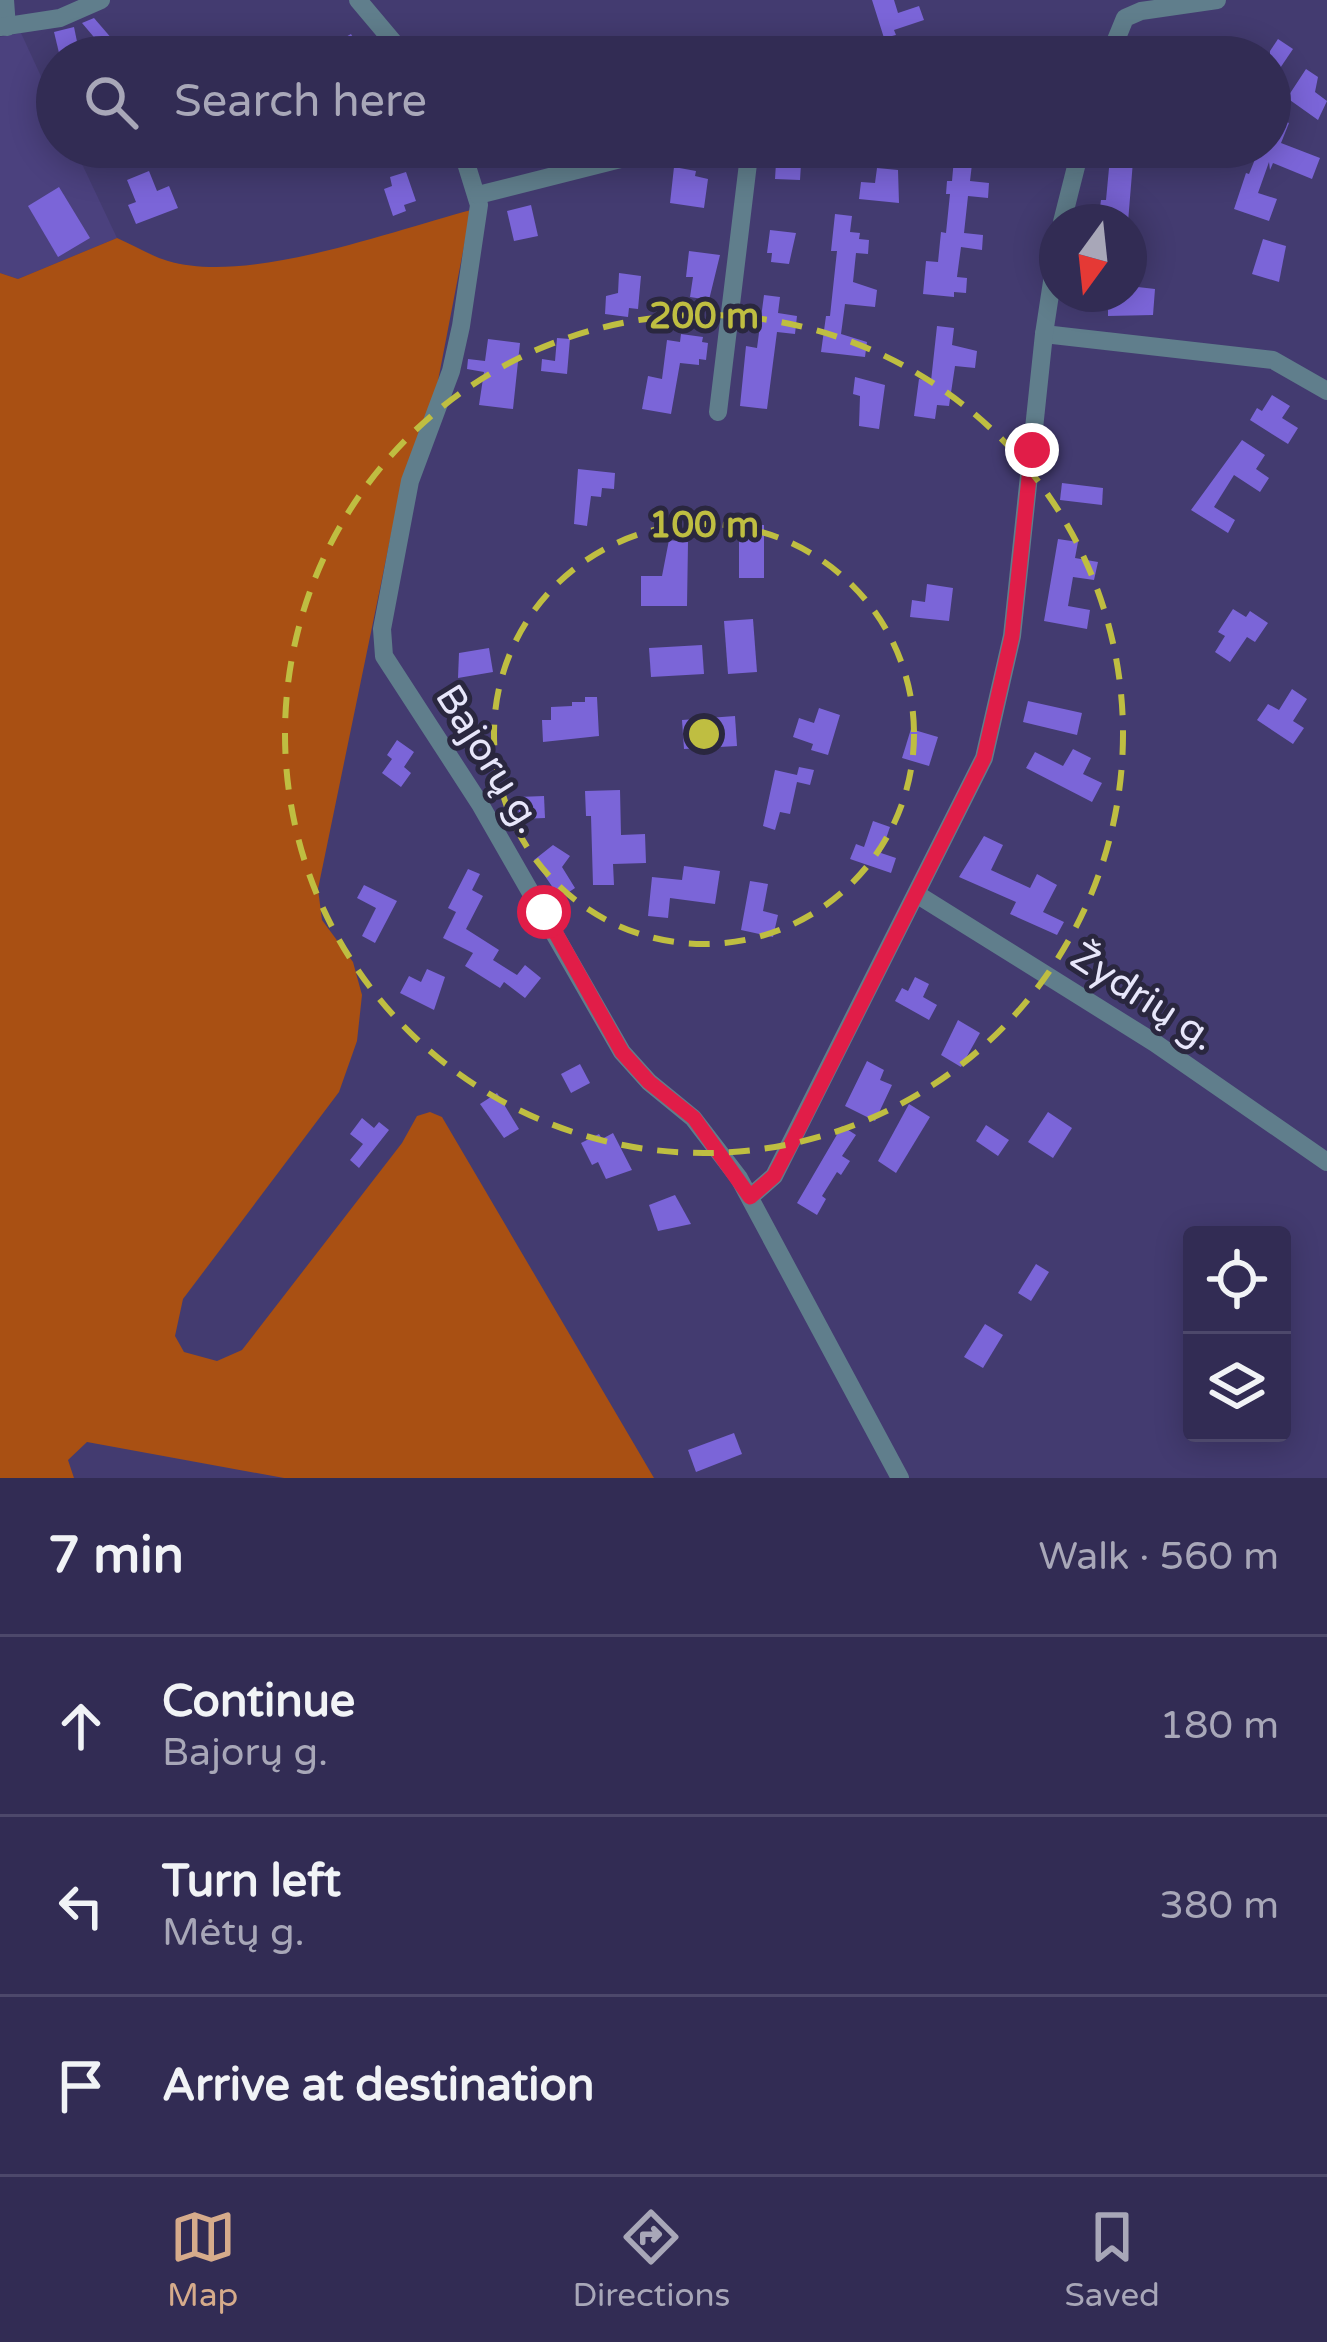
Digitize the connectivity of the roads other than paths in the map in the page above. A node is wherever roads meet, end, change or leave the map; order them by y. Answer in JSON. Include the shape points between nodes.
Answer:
{"nodes":[{"id":1,"x":5,"y":0,"type":"edge"},
{"id":2,"x":101,"y":0,"type":"edge"},
{"id":3,"x":358,"y":0,"type":"edge"},
{"id":4,"x":1217,"y":0,"type":"edge"},
{"id":5,"x":3,"y":27,"type":"edge"},
{"id":6,"x":388,"y":36,"type":"edge"},
{"id":7,"x":1118,"y":36,"type":"edge"},
{"id":8,"x":468,"y":168,"type":"edge"},
{"id":9,"x":585,"y":168,"type":"edge"},
{"id":10,"x":747,"y":168,"type":"edge"},
{"id":11,"x":1076,"y":168,"type":"edge"},
{"id":12,"x":478,"y":195,"type":"junction"},
{"id":13,"x":1067,"y":204,"type":"edge"},
{"id":14,"x":1047,"y":312,"type":"edge"},
{"id":15,"x":1044,"y":334,"type":"junction"},
{"id":16,"x":1327,"y":391,"type":"edge"},
{"id":17,"x":718,"y":412,"type":"dead end"},
{"id":18,"x":918,"y":895,"type":"junction"},
{"id":19,"x":1327,"y":1162,"type":"edge"},
{"id":20,"x":750,"y":1197,"type":"junction"},
{"id":21,"x":900,"y":1478,"type":"edge"}],
"edges":[{"from":1,"to":5,"type":"street"},
{"from":2,"to":5,"type":"street","via":[[60,18]]},
{"from":3,"to":6,"type":"street"},
{"from":4,"to":7,"type":"street","via":[[1141,11],[1125,18]]},
{"from":8,"to":12,"type":"street"},
{"from":9,"to":12,"type":"street"},
{"from":10,"to":17,"type":"street"},
{"from":11,"to":13,"type":"street"},
{"from":12,"to":20,"type":"street","name":"Bajorų g.","via":[[451,371],[410,481],[382,628],[384,656],[480,804],[622,1052],[694,1118]]},
{"from":14,"to":15,"type":"street"},
{"from":15,"to":16,"type":"street","via":[[1273,360]]},
{"from":15,"to":18,"type":"street","via":[[999,700],[984,758]]},
{"from":18,"to":19,"type":"street","name":"Žydrių g.","via":[[1155,1042]]},
{"from":18,"to":20,"type":"street","via":[[774,1176]]},
{"from":20,"to":21,"type":"street","name":"Bajorų g."}]}
